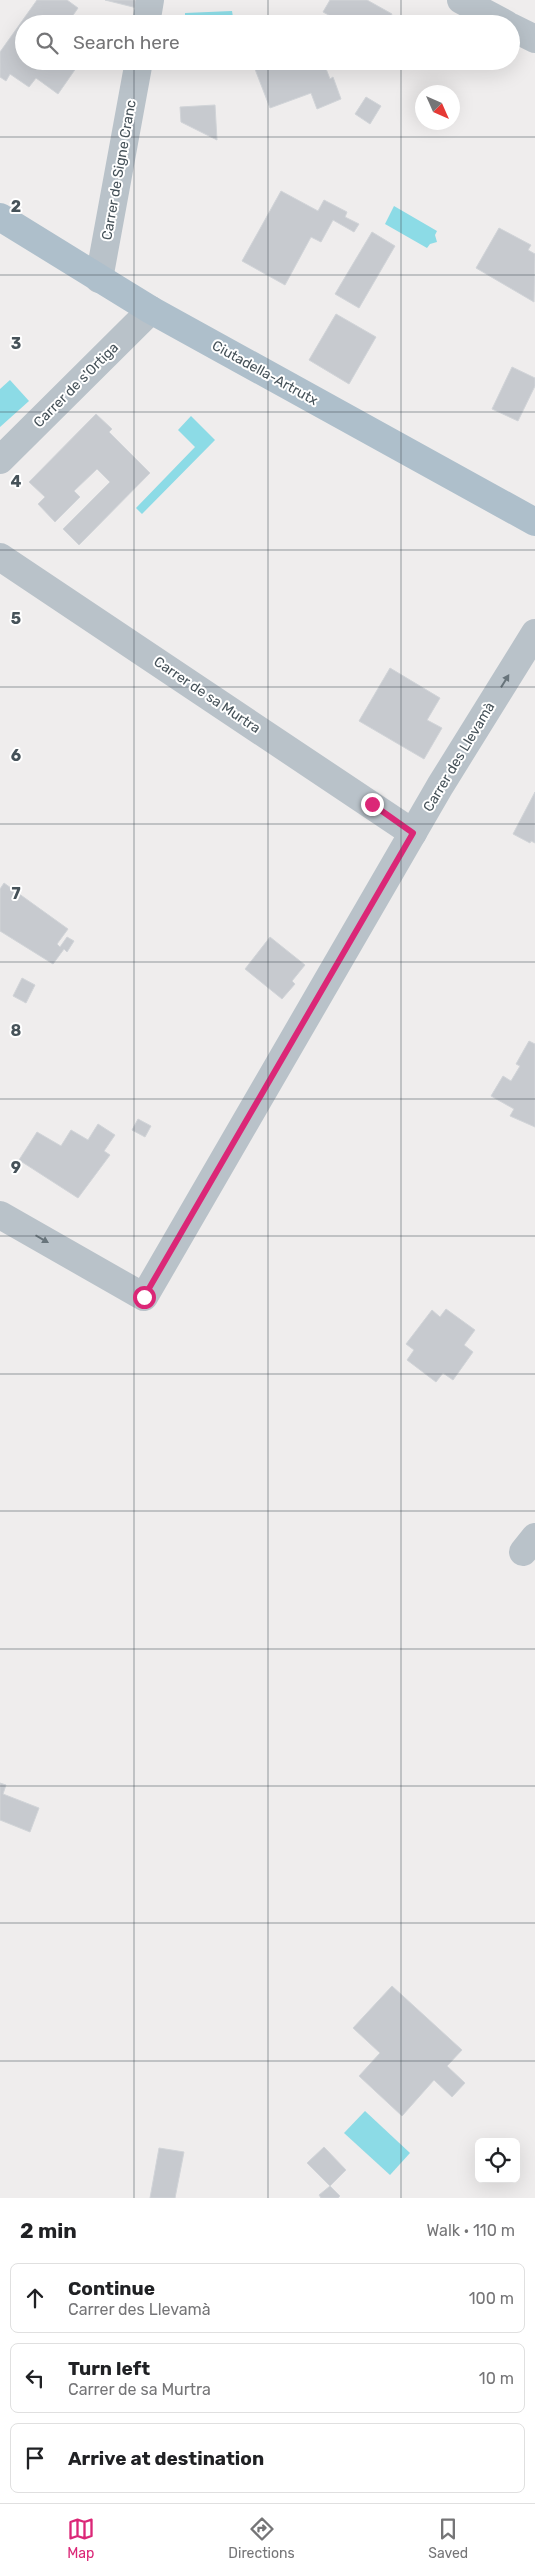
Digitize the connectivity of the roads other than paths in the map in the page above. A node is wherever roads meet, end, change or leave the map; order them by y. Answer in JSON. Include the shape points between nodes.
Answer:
{"nodes":[{"id":1,"x":150,"y":0,"type":"edge"},
{"id":2,"x":461,"y":0,"type":"edge"},
{"id":3,"x":148,"y":15,"type":"edge"},
{"id":4,"x":489,"y":15,"type":"edge"},
{"id":5,"x":520,"y":32,"type":"edge"},
{"id":6,"x":535,"y":40,"type":"edge"},
{"id":7,"x":137,"y":70,"type":"edge"},
{"id":8,"x":0,"y":217,"type":"edge"},
{"id":9,"x":99,"y":279,"type":"junction"},
{"id":10,"x":151,"y":310,"type":"junction"},
{"id":11,"x":0,"y":460,"type":"edge"},
{"id":12,"x":535,"y":522,"type":"edge"},
{"id":13,"x":0,"y":558,"type":"edge"},
{"id":14,"x":535,"y":633,"type":"edge"},
{"id":15,"x":413,"y":833,"type":"junction"},
{"id":16,"x":0,"y":1215,"type":"edge"}],
"edges":[{"from":1,"to":3,"type":"street"},
{"from":2,"to":4,"type":"street"},
{"from":5,"to":6,"type":"street"},
{"from":7,"to":9,"type":"street","name":"Carrer de Signe Cranc"},
{"from":8,"to":9,"type":"main road","name":"Ciutadella-Artrutx"},
{"from":9,"to":10,"type":"main road","name":"Ciutadella-Artrutx"},
{"from":10,"to":11,"type":"street","name":"Carrer de s'Ortiga"},
{"from":10,"to":12,"type":"main road","name":"Ciutadella-Artrutx"},
{"from":13,"to":15,"type":"street","name":"Carrer de sa Murtra"},
{"from":15,"to":14,"type":"street","name":"Carrer des Llevamà","one_way":true},
{"from":16,"to":15,"type":"street","name":"Carrer des Llevamà","one_way":true,"via":[[144,1297]]}]}
